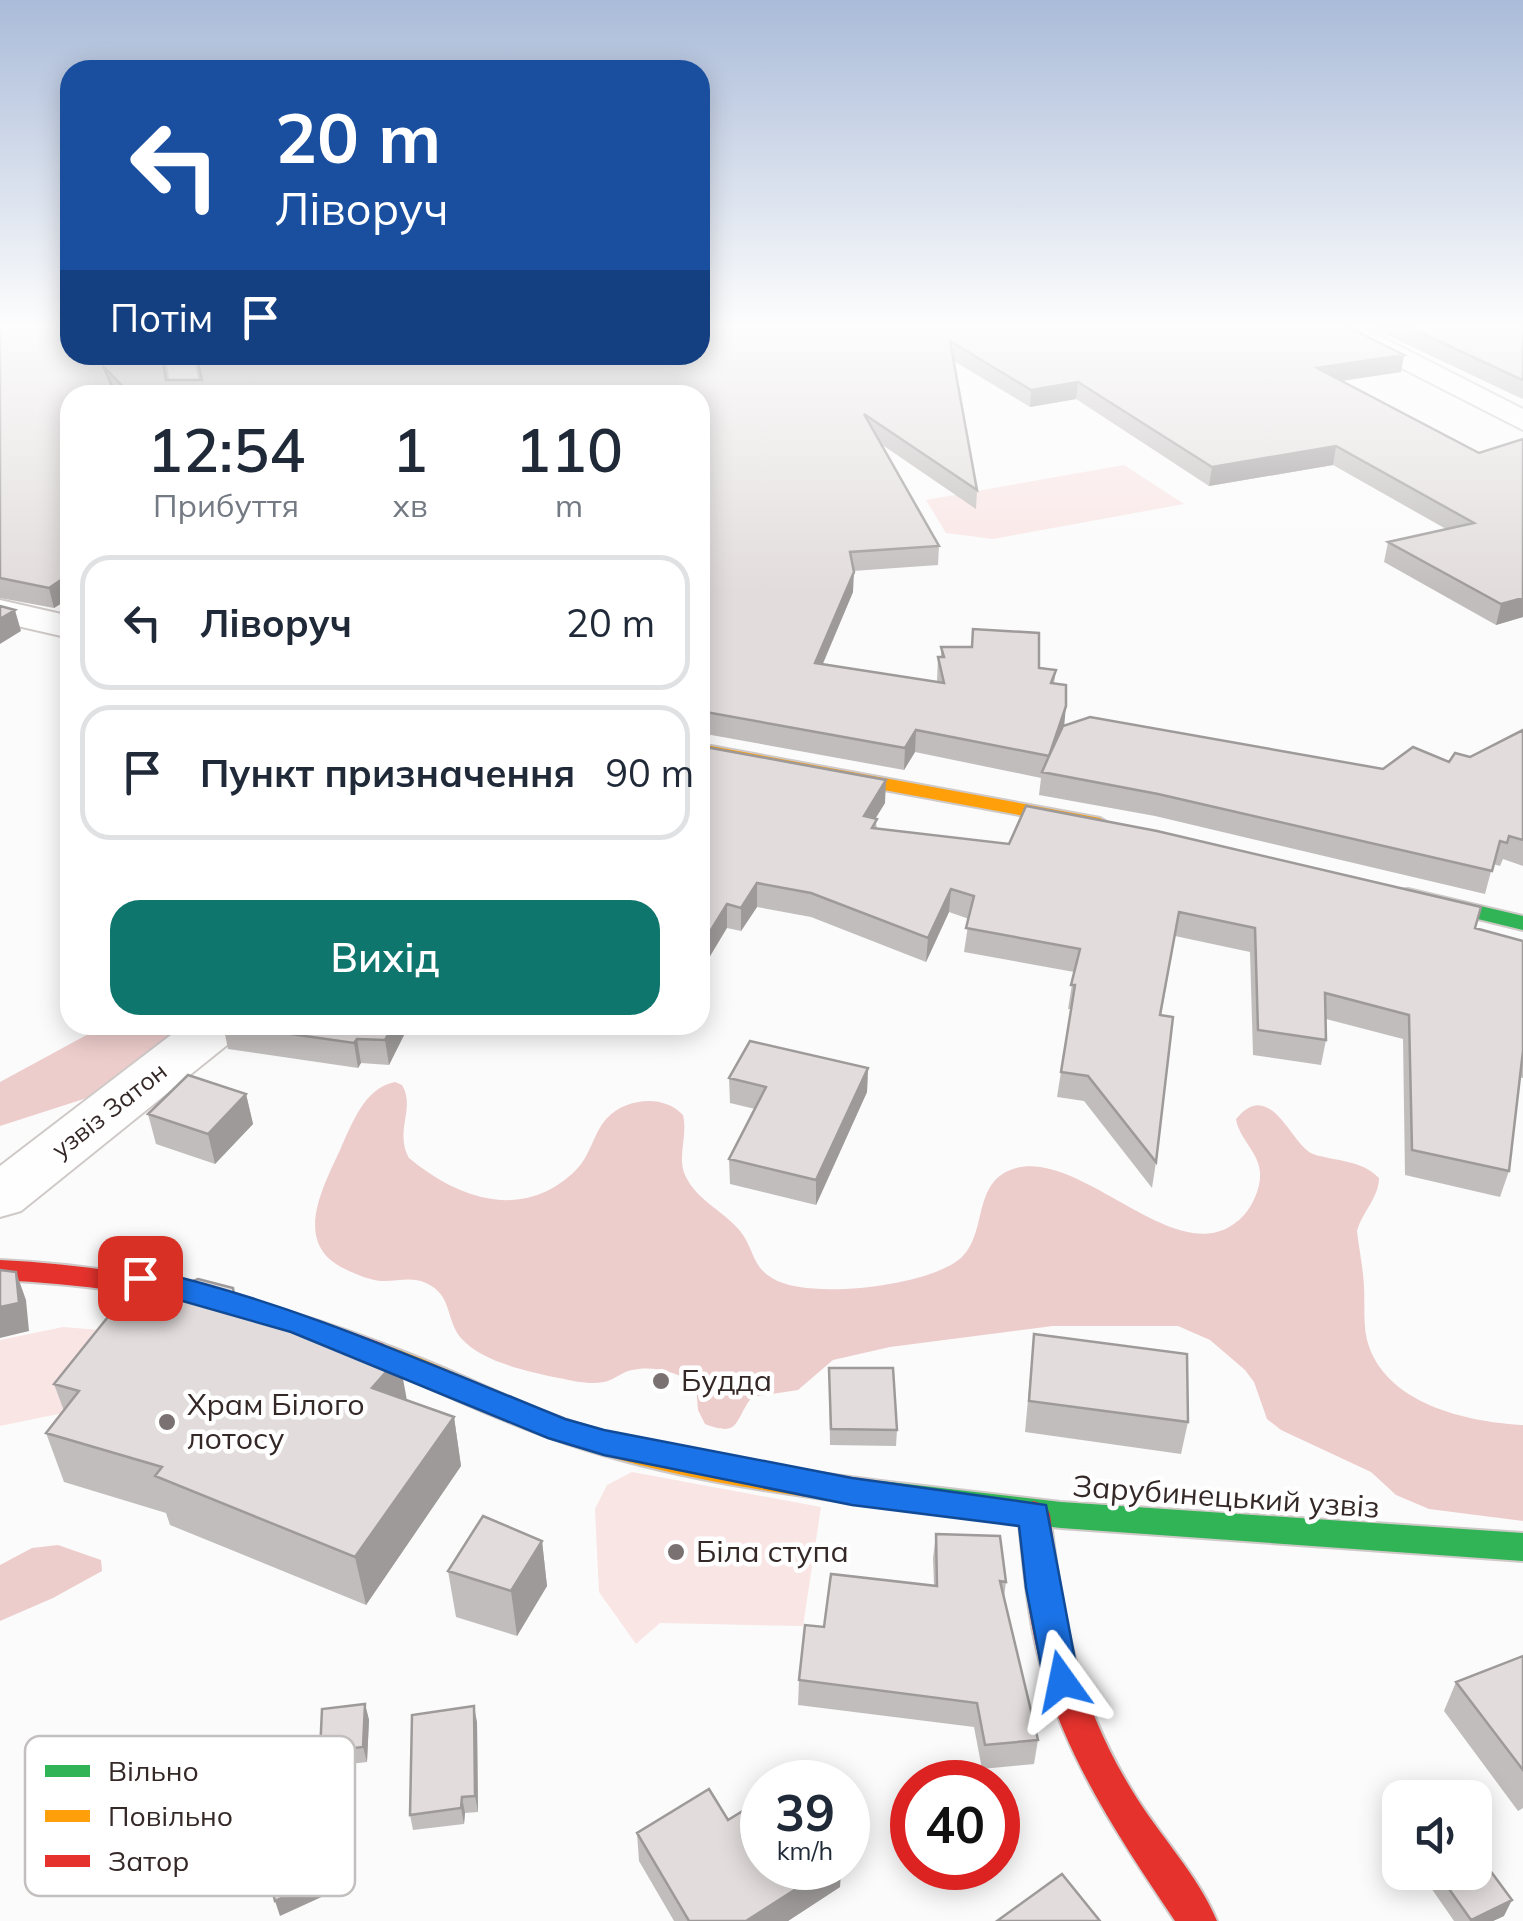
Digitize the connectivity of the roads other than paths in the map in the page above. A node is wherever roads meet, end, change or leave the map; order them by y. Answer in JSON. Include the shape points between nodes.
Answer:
{"nodes":[{"id":1,"x":0,"y":611,"type":"edge"},
{"id":2,"x":60,"y":626,"type":"edge"},
{"id":3,"x":710,"y":752,"type":"edge"},
{"id":4,"x":1120,"y":828,"type":"edge"},
{"id":5,"x":1394,"y":892,"type":"edge"},
{"id":6,"x":1523,"y":924,"type":"edge"},
{"id":7,"x":205,"y":1035,"type":"edge"},
{"id":8,"x":0,"y":1196,"type":"edge"},
{"id":9,"x":0,"y":1270,"type":"edge"},
{"id":10,"x":1034,"y":1514,"type":"junction"},
{"id":11,"x":1523,"y":1547,"type":"edge"},
{"id":12,"x":1198,"y":1921,"type":"edge"}],
"edges":[{"from":1,"to":2,"type":"street"},
{"from":3,"to":4,"type":"street"},
{"from":5,"to":6,"type":"street"},
{"from":7,"to":8,"type":"street","name":"узвіз Затон"},
{"from":9,"to":10,"type":"street","name":"Зарубинецький узвіз","via":[[104,1274],[191,1290],[301,1324],[559,1429],[618,1446],[852,1492]]},
{"from":10,"to":11,"type":"street","name":"Зарубинецький узвіз"},
{"from":10,"to":12,"type":"street","via":[[1055,1654],[1077,1722],[1107,1785]]}]}
